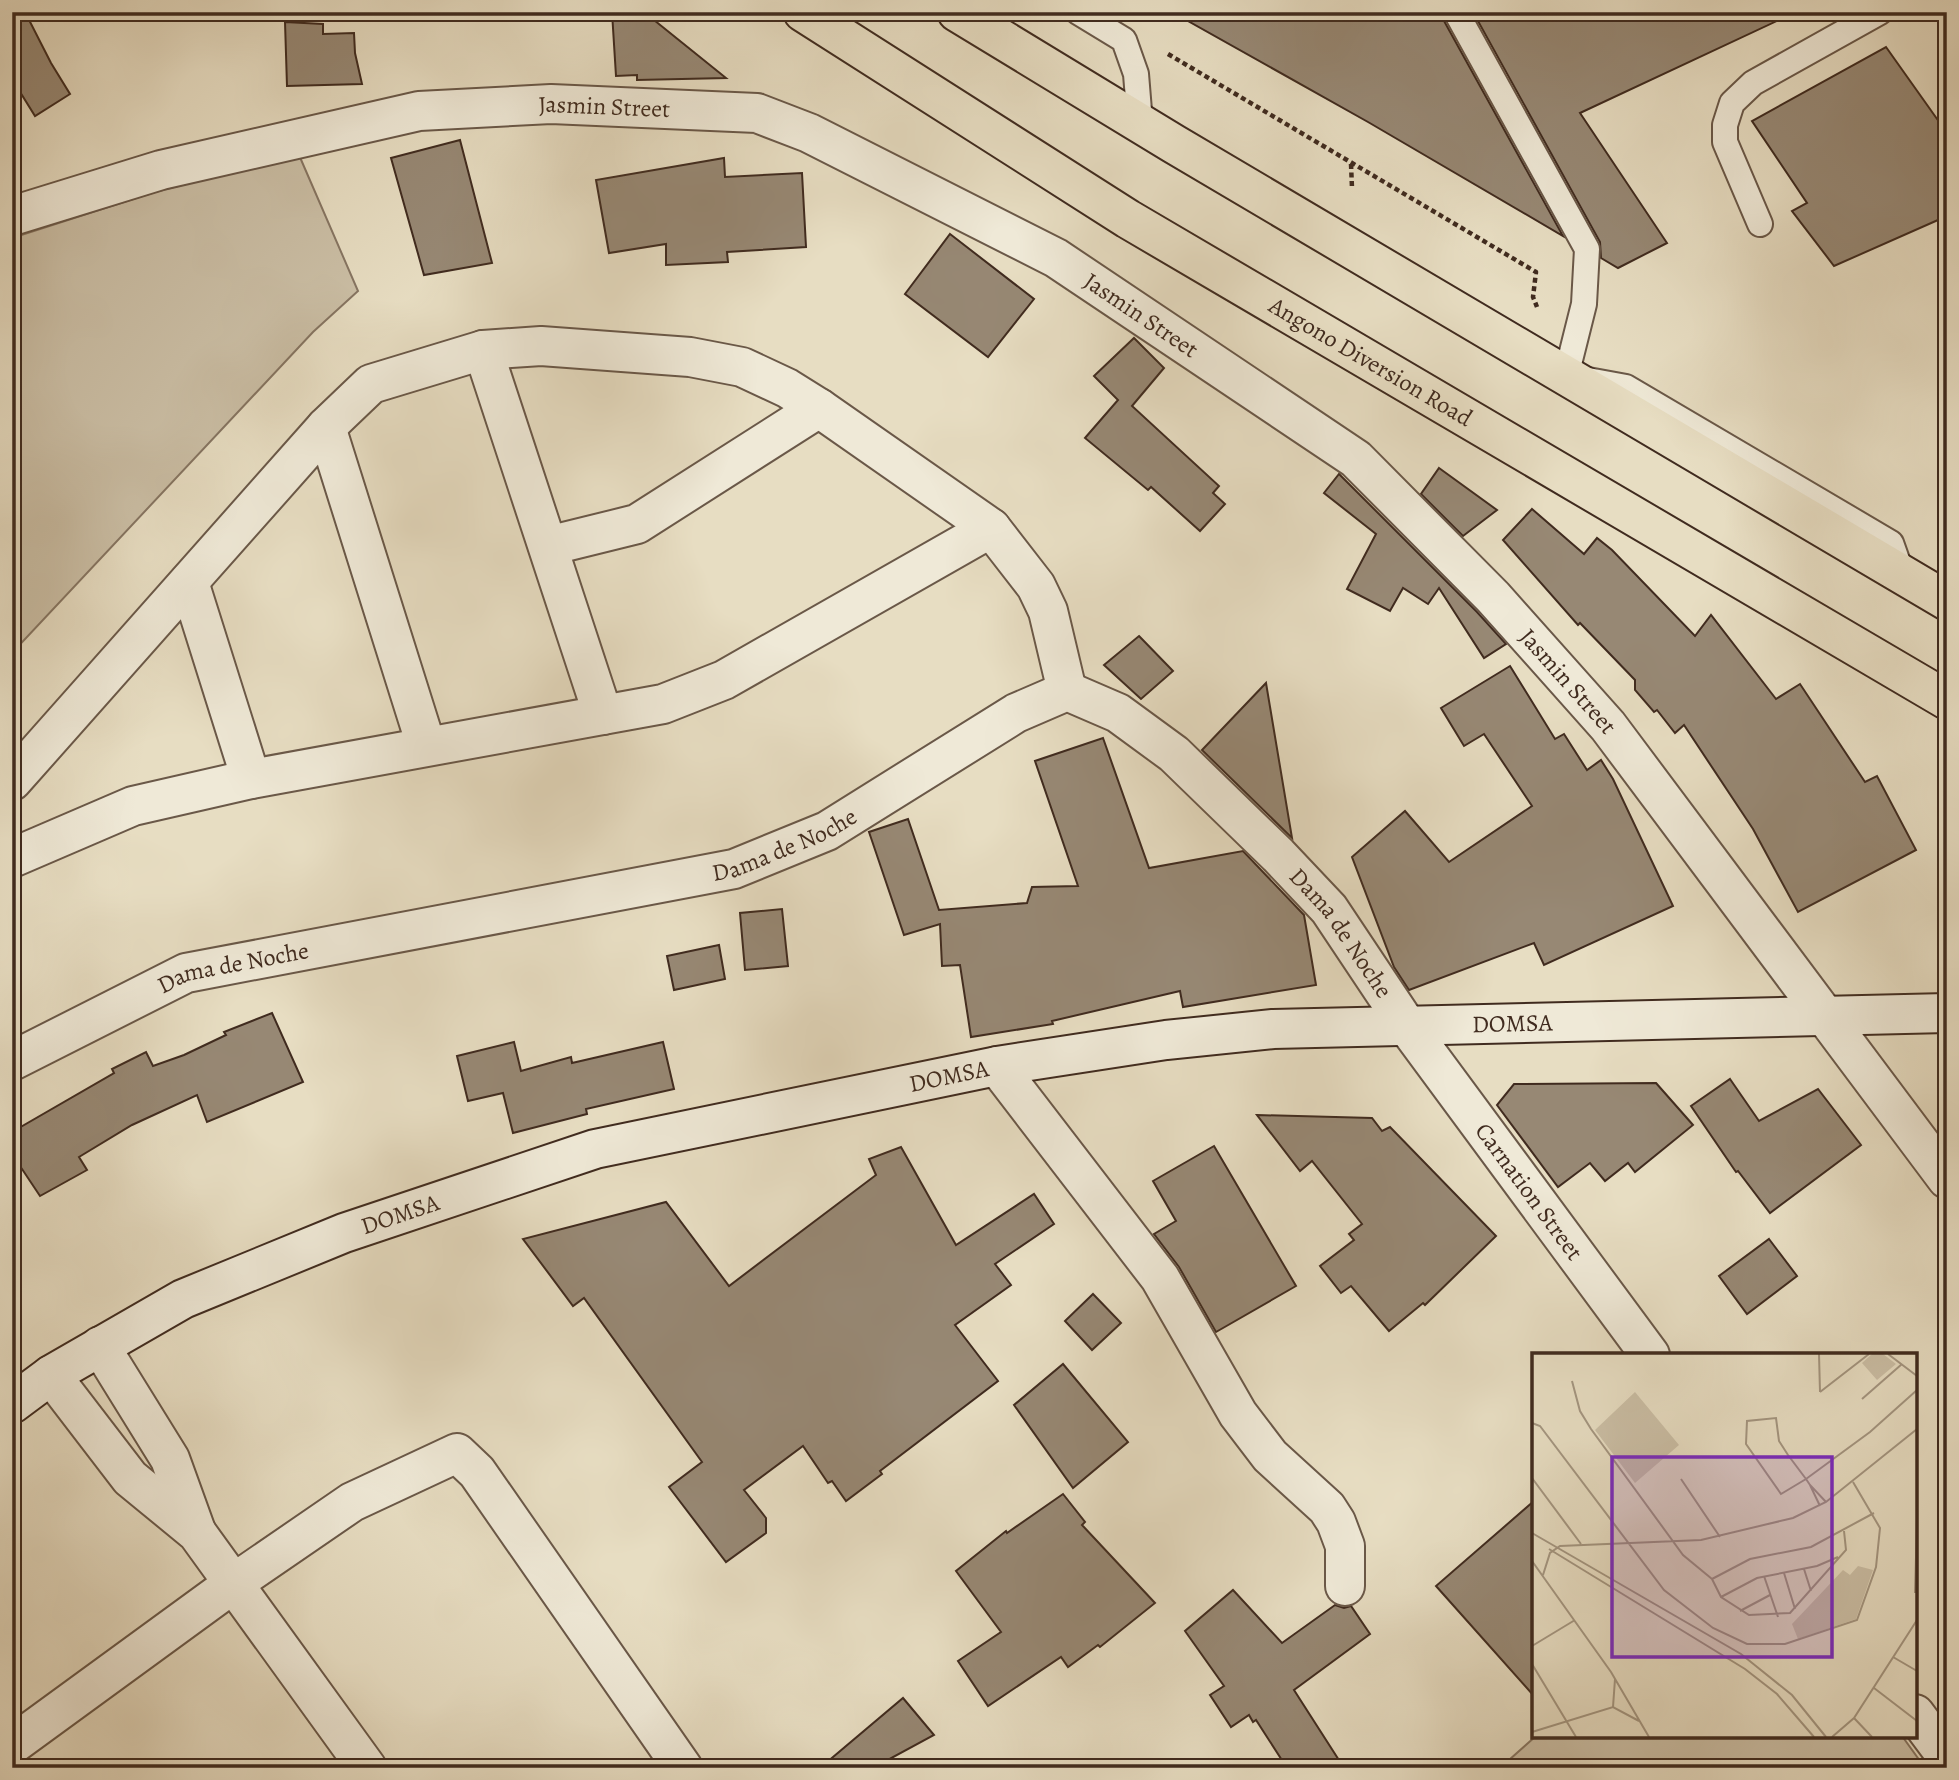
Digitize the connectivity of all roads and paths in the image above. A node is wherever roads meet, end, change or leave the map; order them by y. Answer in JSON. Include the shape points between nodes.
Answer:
{"nodes":[{"id":1,"x":803,"y":12,"type":"edge"},
{"id":2,"x":957,"y":12,"type":"edge"},
{"id":3,"x":1077,"y":12,"type":"edge"},
{"id":4,"x":1456,"y":12,"type":"edge"},
{"id":5,"x":1880,"y":12,"type":"edge"},
{"id":6,"x":1124,"y":40,"type":"junction"},
{"id":7,"x":1140,"y":123,"type":"junction"},
{"id":8,"x":1351,"y":163,"type":"junction"},
{"id":9,"x":1352,"y":188,"type":"dead end"},
{"id":10,"x":12,"y":216,"type":"edge"},
{"id":11,"x":1760,"y":224,"type":"dead end"},
{"id":12,"x":1533,"y":297,"type":"dead end"},
{"id":13,"x":483,"y":350,"type":"junction"},
{"id":14,"x":1566,"y":376,"type":"junction"},
{"id":15,"x":820,"y":408,"type":"junction"},
{"id":16,"x":326,"y":427,"type":"junction"},
{"id":17,"x":991,"y":528,"type":"junction"},
{"id":18,"x":548,"y":546,"type":"junction"},
{"id":19,"x":1902,"y":574,"type":"junction"},
{"id":20,"x":189,"y":582,"type":"junction"},
{"id":21,"x":1947,"y":583,"type":"edge"},
{"id":22,"x":1947,"y":601,"type":"edge"},
{"id":23,"x":1067,"y":691,"type":"junction"},
{"id":24,"x":1947,"y":700,"type":"edge"},
{"id":25,"x":603,"y":715,"type":"junction"},
{"id":26,"x":426,"y":745,"type":"junction"},
{"id":27,"x":251,"y":779,"type":"junction"},
{"id":28,"x":12,"y":781,"type":"edge"},
{"id":29,"x":12,"y":858,"type":"edge"},
{"id":30,"x":1947,"y":1013,"type":"edge"},
{"id":31,"x":1824,"y":1017,"type":"junction"},
{"id":32,"x":1408,"y":1026,"type":"junction"},
{"id":33,"x":12,"y":1062,"type":"edge"},
{"id":34,"x":997,"y":1066,"type":"junction"},
{"id":35,"x":1947,"y":1179,"type":"edge"},
{"id":36,"x":100,"y":1346,"type":"junction"},
{"id":37,"x":1649,"y":1353,"type":"edge"},
{"id":38,"x":51,"y":1375,"type":"junction"},
{"id":39,"x":12,"y":1404,"type":"edge"},
{"id":40,"x":197,"y":1533,"type":"junction"},
{"id":41,"x":234,"y":1583,"type":"junction"},
{"id":42,"x":1345,"y":1586,"type":"dead end"},
{"id":43,"x":1917,"y":1717,"type":"edge"},
{"id":44,"x":12,"y":1745,"type":"edge"},
{"id":45,"x":1947,"y":1757,"type":"edge"},
{"id":46,"x":368,"y":1768,"type":"edge"},
{"id":47,"x":683,"y":1768,"type":"edge"}],
"edges":[{"from":1,"to":24,"type":"main road","name":"Angono Diversion Road","via":[[1128,219]]},
{"from":2,"to":7,"type":"main road"},
{"from":3,"to":6,"type":"lane"},
{"from":4,"to":14,"type":"lane","via":[[1587,250],[1584,304]]},
{"from":5,"to":11,"type":"lane","via":[[1752,83],[1732,103],[1725,142]]},
{"from":6,"to":7,"type":"lane","via":[[1136,74]]},
{"from":6,"to":8,"type":"path","via":[[1164,52]]},
{"from":7,"to":14,"type":"main road"},
{"from":8,"to":9,"type":"path"},
{"from":8,"to":12,"type":"path","via":[[1536,272]]},
{"from":10,"to":31,"type":"street","name":"Jasmin Street","via":[[161,170],[419,111],[551,104],[757,113],[809,133],[1056,258],[1356,459],[1493,597],[1608,726]]},
{"from":13,"to":15,"type":"street","via":[[541,346],[690,357],[742,367]]},
{"from":13,"to":16,"type":"street","via":[[372,384]]},
{"from":13,"to":18,"type":"street"},
{"from":14,"to":19,"type":"main road"},
{"from":15,"to":17,"type":"street"},
{"from":15,"to":18,"type":"street","via":[[637,524]]},
{"from":16,"to":20,"type":"street"},
{"from":16,"to":26,"type":"street"},
{"from":17,"to":23,"type":"street","via":[[1036,586],[1048,611]]},
{"from":17,"to":25,"type":"street","via":[[724,680],[663,704]]},
{"from":18,"to":25,"type":"street"},
{"from":19,"to":21,"type":"lane","via":[[1934,576]]},
{"from":19,"to":22,"type":"main road"},
{"from":20,"to":27,"type":"street"},
{"from":20,"to":28,"type":"street"},
{"from":23,"to":32,"type":"street","name":"Dama de Noche","via":[[1118,713],[1174,754],[1278,855],[1329,909]]},
{"from":23,"to":33,"type":"street","name":"Dama de Noche","via":[[1016,713],[827,831],[734,869],[186,973]]},
{"from":25,"to":26,"type":"street"},
{"from":26,"to":27,"type":"street"},
{"from":27,"to":29,"type":"street","via":[[133,806]]},
{"from":30,"to":31,"type":"street","name":"DOMSA"},
{"from":31,"to":32,"type":"street","name":"DOMSA"},
{"from":31,"to":35,"type":"street","name":"Jasmin Street"},
{"from":32,"to":34,"type":"street","name":"DOMSA","via":[[1273,1029]]},
{"from":32,"to":37,"type":"street","name":"Carnation Street"},
{"from":34,"to":36,"type":"street","name":"DOMSA","via":[[595,1149],[344,1233],[183,1298]]},
{"from":34,"to":42,"type":"street","via":[[1160,1278],[1260,1444],[1328,1508],[1345,1546]]},
{"from":36,"to":38,"type":"street","name":"DOMSA"},
{"from":36,"to":40,"type":"street","via":[[170,1459]]},
{"from":38,"to":39,"type":"street","name":"DOMSA"},
{"from":38,"to":40,"type":"street","via":[[130,1478]]},
{"from":40,"to":41,"type":"street"},
{"from":41,"to":44,"type":"street"},
{"from":41,"to":46,"type":"street"},
{"from":41,"to":47,"type":"street","via":[[352,1502],[457,1453],[477,1472]]},
{"from":43,"to":45,"type":"street"}]}
